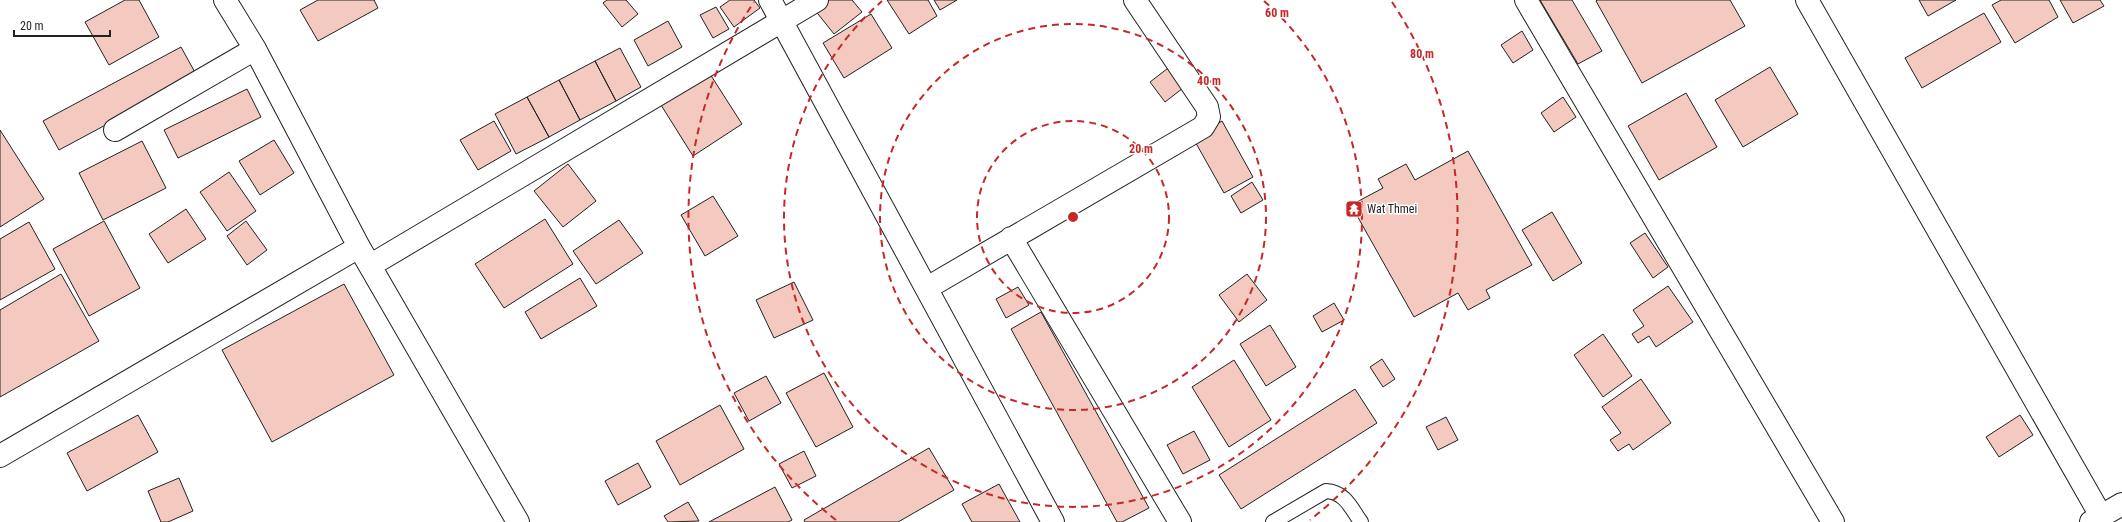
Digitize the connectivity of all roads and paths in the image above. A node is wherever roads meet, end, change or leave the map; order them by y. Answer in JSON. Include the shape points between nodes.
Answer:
{"nodes":[{"id":1,"x":225,"y":0,"type":"edge"},
{"id":2,"x":770,"y":0,"type":"edge"},
{"id":3,"x":817,"y":0,"type":"edge"},
{"id":4,"x":1135,"y":0,"type":"edge"},
{"id":5,"x":1526,"y":0,"type":"edge"},
{"id":6,"x":1807,"y":0,"type":"edge"},
{"id":7,"x":782,"y":21,"type":"junction"},
{"id":8,"x":255,"y":49,"type":"junction"},
{"id":9,"x":115,"y":130,"type":"dead end"},
{"id":10,"x":1011,"y":238,"type":"junction"},
{"id":11,"x":359,"y":247,"type":"junction"},
{"id":12,"x":371,"y":265,"type":"junction"},
{"id":13,"x":927,"y":288,"type":"junction"},
{"id":14,"x":0,"y":456,"type":"edge"},
{"id":15,"x":2122,"y":504,"type":"edge"},
{"id":16,"x":2096,"y":519,"type":"edge"},
{"id":17,"x":518,"y":522,"type":"edge"},
{"id":18,"x":1053,"y":522,"type":"edge"},
{"id":19,"x":1180,"y":522,"type":"edge"},
{"id":20,"x":1273,"y":522,"type":"edge"},
{"id":21,"x":1361,"y":522,"type":"edge"},
{"id":22,"x":1833,"y":522,"type":"edge"}],
"edges":[{"from":1,"to":8,"type":"street"},
{"from":2,"to":7,"type":"street"},
{"from":3,"to":7,"type":"street"},
{"from":4,"to":10,"type":"street","via":[[1207,107],[1209,117],[1203,127]]},
{"from":5,"to":22,"type":"street"},
{"from":6,"to":16,"type":"street"},
{"from":7,"to":12,"type":"street"},
{"from":7,"to":13,"type":"street"},
{"from":8,"to":9,"type":"street"},
{"from":8,"to":11,"type":"street"},
{"from":10,"to":13,"type":"street"},
{"from":10,"to":19,"type":"street"},
{"from":11,"to":12,"type":"street"},
{"from":11,"to":14,"type":"street"},
{"from":12,"to":17,"type":"street"},
{"from":13,"to":18,"type":"street"},
{"from":15,"to":16,"type":"street"},
{"from":20,"to":21,"type":"lane","via":[[1326,492],[1335,492],[1345,498]]}]}
